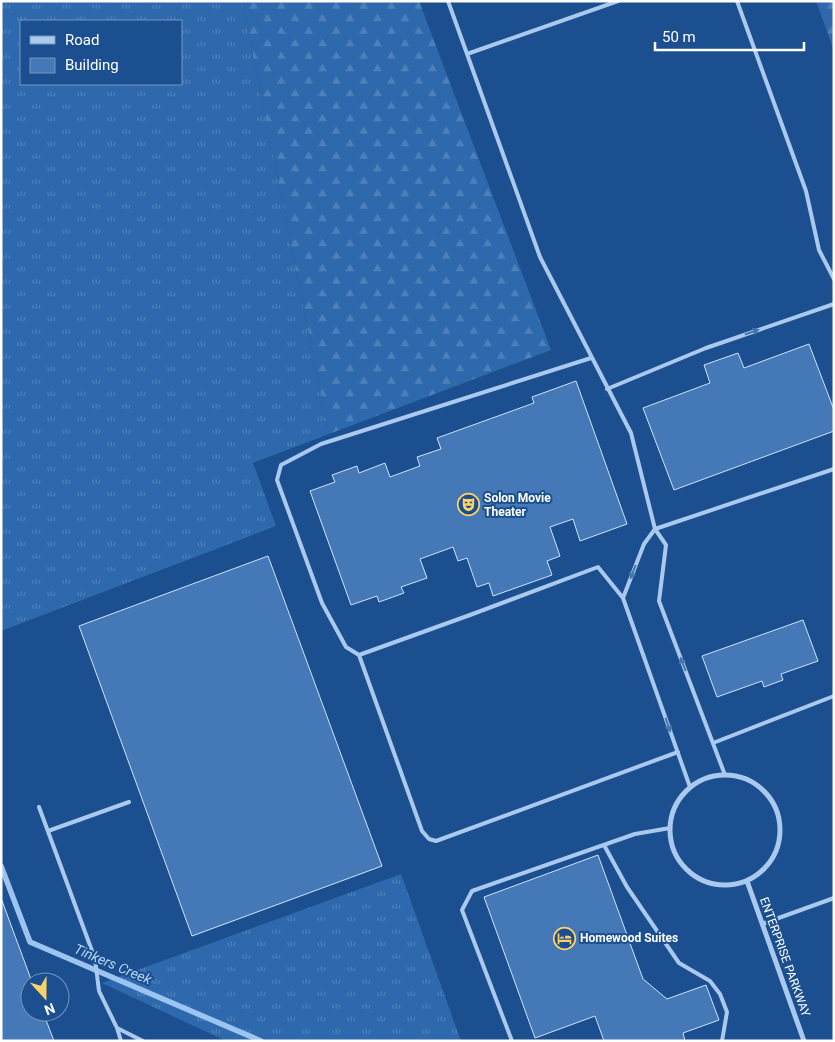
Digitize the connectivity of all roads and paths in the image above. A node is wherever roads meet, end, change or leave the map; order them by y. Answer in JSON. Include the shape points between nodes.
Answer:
{"nodes":[{"id":1,"x":448,"y":1,"type":"edge"},
{"id":2,"x":618,"y":1,"type":"edge"},
{"id":3,"x":737,"y":1,"type":"edge"},
{"id":4,"x":467,"y":54,"type":"junction"},
{"id":5,"x":834,"y":280,"type":"edge"},
{"id":6,"x":834,"y":304,"type":"edge"},
{"id":7,"x":591,"y":358,"type":"junction"},
{"id":8,"x":607,"y":389,"type":"junction"},
{"id":9,"x":834,"y":469,"type":"edge"},
{"id":10,"x":655,"y":529,"type":"junction"},
{"id":11,"x":623,"y":598,"type":"junction"},
{"id":12,"x":359,"y":655,"type":"junction"},
{"id":13,"x":834,"y":696,"type":"edge"},
{"id":14,"x":713,"y":743,"type":"junction"},
{"id":15,"x":678,"y":752,"type":"junction"},
{"id":16,"x":725,"y":775,"type":"junction"},
{"id":17,"x":690,"y":787,"type":"junction"},
{"id":18,"x":128,"y":802,"type":"dead end"},
{"id":19,"x":39,"y":807,"type":"dead end"},
{"id":20,"x":670,"y":828,"type":"junction"},
{"id":21,"x":48,"y":831,"type":"junction"},
{"id":22,"x":604,"y":845,"type":"junction"},
{"id":23,"x":747,"y":881,"type":"junction"},
{"id":24,"x":834,"y":898,"type":"edge"},
{"id":25,"x":762,"y":924,"type":"junction"},
{"id":26,"x":116,"y":1028,"type":"junction"},
{"id":27,"x":121,"y":1041,"type":"edge"},
{"id":28,"x":144,"y":1041,"type":"edge"},
{"id":29,"x":512,"y":1041,"type":"edge"},
{"id":30,"x":722,"y":1041,"type":"edge"},
{"id":31,"x":804,"y":1041,"type":"edge"}],
"edges":[{"from":1,"to":4,"type":"lane"},
{"from":2,"to":4,"type":"lane"},
{"from":3,"to":5,"type":"lane","via":[[806,191],[819,250]]},
{"from":4,"to":7,"type":"lane","via":[[540,257]]},
{"from":8,"to":6,"type":"lane","one_way":true,"via":[[706,348]]},
{"from":7,"to":8,"type":"lane"},
{"from":7,"to":12,"type":"lane","via":[[321,444],[281,465],[277,480],[322,603],[346,647]]},
{"from":8,"to":10,"type":"lane","via":[[631,433]]},
{"from":9,"to":10,"type":"lane"},
{"from":10,"to":11,"type":"lane","one_way":true,"via":[[644,544]]},
{"from":14,"to":10,"type":"lane","one_way":true,"via":[[659,601],[666,545]]},
{"from":11,"to":12,"type":"lane","via":[[598,567]]},
{"from":11,"to":15,"type":"lane","one_way":true},
{"from":12,"to":15,"type":"lane","via":[[422,831],[429,839],[436,841]]},
{"from":13,"to":14,"type":"lane"},
{"from":14,"to":16,"type":"lane"},
{"from":15,"to":17,"type":"lane"},
{"from":16,"to":17,"type":"street","via":[[707,778]]},
{"from":16,"to":23,"type":"street","via":[[744,778],[760,787],[772,801],[780,819],[780,838],[774,856],[763,871]]},
{"from":17,"to":20,"type":"street","via":[[678,800]]},
{"from":18,"to":21,"type":"lane"},
{"from":19,"to":21,"type":"lane"},
{"from":20,"to":22,"type":"lane","via":[[635,834]]},
{"from":20,"to":23,"type":"street","via":[[674,851],[683,866],[696,877],[712,884],[730,885]]},
{"from":21,"to":26,"type":"lane","via":[[95,959],[99,992]]},
{"from":22,"to":29,"type":"lane","via":[[472,891],[462,910]]},
{"from":22,"to":30,"type":"lane","via":[[627,887],[679,963],[710,981],[720,994],[727,1012]]},
{"from":23,"to":25,"type":"street","name":"ENTERPRISE PARKWAY"},
{"from":24,"to":25,"type":"lane"},
{"from":25,"to":31,"type":"street","name":"ENTERPRISE PARKWAY"},
{"from":26,"to":27,"type":"lane"},
{"from":26,"to":28,"type":"lane"}]}
